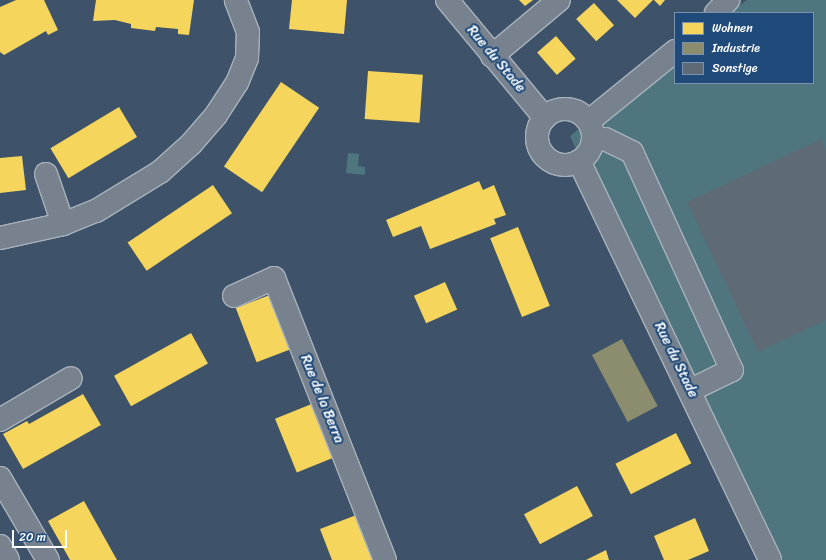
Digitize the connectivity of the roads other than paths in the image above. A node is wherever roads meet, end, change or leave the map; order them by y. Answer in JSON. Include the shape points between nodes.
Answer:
{"nodes":[{"id":1,"x":236,"y":0,"type":"edge"},
{"id":2,"x":447,"y":0,"type":"edge"},
{"id":3,"x":558,"y":0,"type":"edge"},
{"id":4,"x":728,"y":0,"type":"edge"},
{"id":5,"x":717,"y":12,"type":"edge"},
{"id":6,"x":674,"y":51,"type":"edge"},
{"id":7,"x":492,"y":56,"type":"junction"},
{"id":8,"x":545,"y":118,"type":"junction"},
{"id":9,"x":591,"y":131,"type":"junction"},
{"id":10,"x":579,"y":161,"type":"junction"},
{"id":11,"x":46,"y":174,"type":"dead end"},
{"id":12,"x":63,"y":224,"type":"junction"},
{"id":13,"x":0,"y":238,"type":"edge"},
{"id":14,"x":234,"y":296,"type":"dead end"},
{"id":15,"x":71,"y":378,"type":"dead end"},
{"id":16,"x":691,"y":390,"type":"junction"},
{"id":17,"x":0,"y":420,"type":"edge"},
{"id":18,"x":0,"y":478,"type":"edge"},
{"id":19,"x":8,"y":510,"type":"edge"},
{"id":20,"x":0,"y":546,"type":"edge"},
{"id":21,"x":8,"y":560,"type":"edge"},
{"id":22,"x":48,"y":560,"type":"edge"},
{"id":23,"x":385,"y":560,"type":"edge"},
{"id":24,"x":770,"y":560,"type":"edge"}],
"edges":[{"from":1,"to":12,"type":"street","via":[[248,32],[247,58],[237,83],[216,115],[160,172],[96,211]]},
{"from":2,"to":7,"type":"street","name":"Rue du Stade"},
{"from":3,"to":7,"type":"street"},
{"from":4,"to":5,"type":"street"},
{"from":6,"to":9,"type":"street"},
{"from":7,"to":8,"type":"street","name":"Rue du Stade"},
{"from":8,"to":9,"type":"street","via":[[568,109]]},
{"from":8,"to":10,"type":"street","via":[[538,136],[542,152],[559,164]]},
{"from":9,"to":10,"type":"street","via":[[590,151]]},
{"from":9,"to":16,"type":"street","via":[[632,152],[732,370]]},
{"from":10,"to":16,"type":"street","name":"Rue du Stade"},
{"from":11,"to":12,"type":"street"},
{"from":12,"to":13,"type":"street"},
{"from":14,"to":23,"type":"street","name":"Rue de la Berra","via":[[274,278]]},
{"from":15,"to":17,"type":"street"},
{"from":16,"to":24,"type":"street","name":"Rue du Stade"},
{"from":18,"to":19,"type":"street"},
{"from":19,"to":22,"type":"street"},
{"from":20,"to":21,"type":"street"}]}
